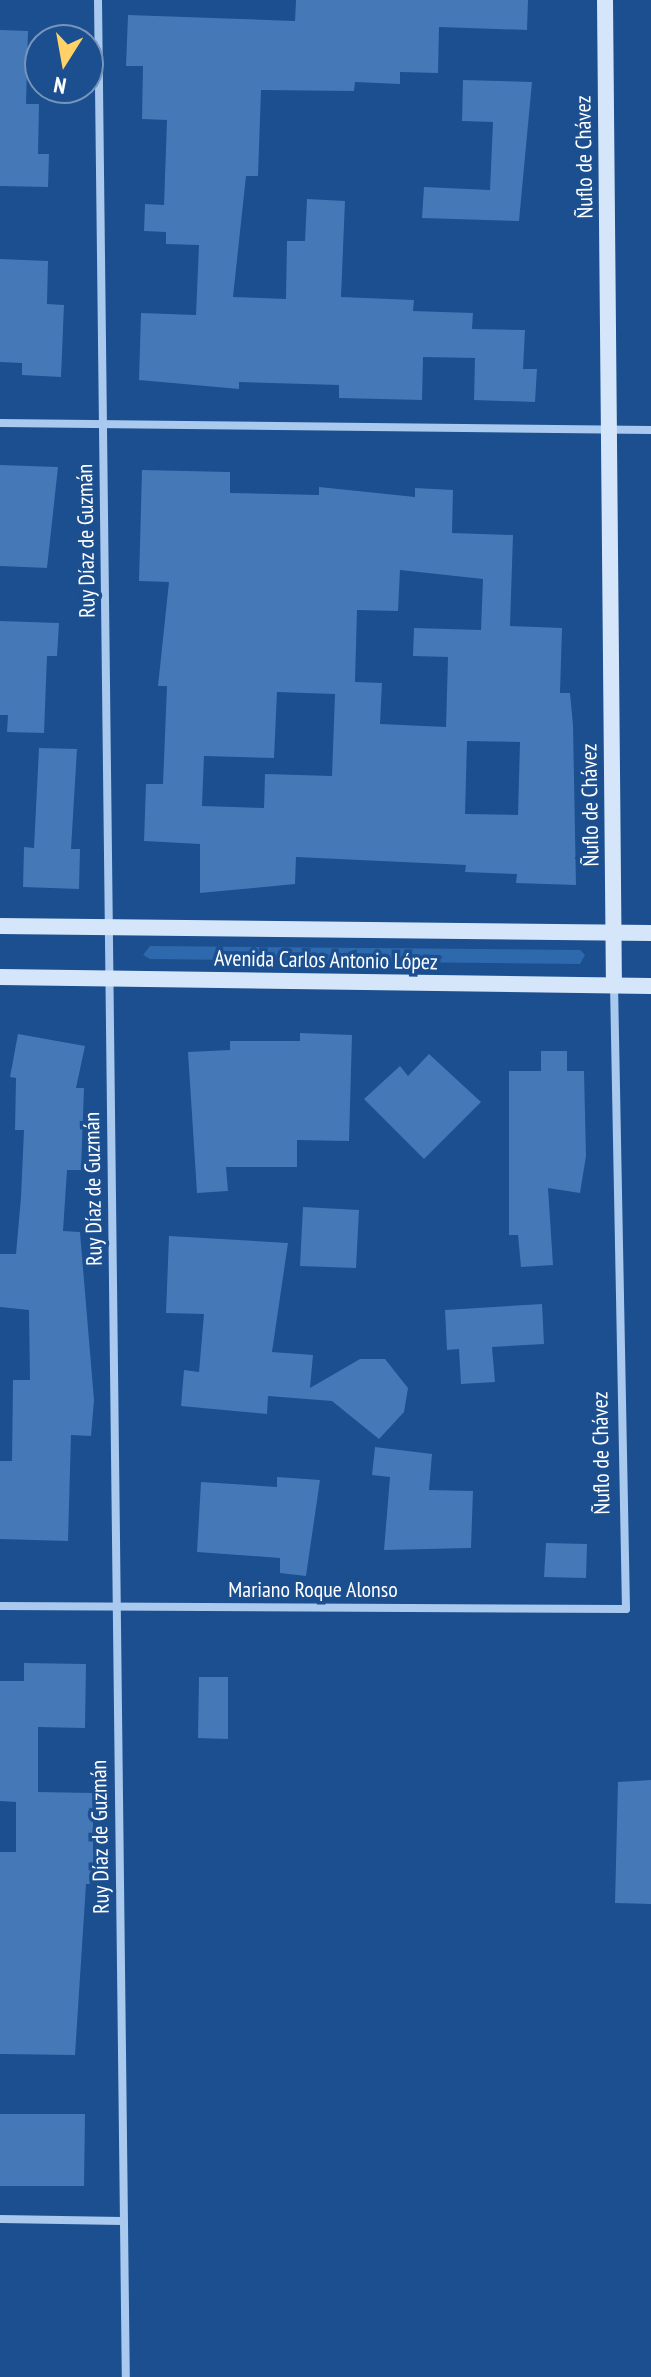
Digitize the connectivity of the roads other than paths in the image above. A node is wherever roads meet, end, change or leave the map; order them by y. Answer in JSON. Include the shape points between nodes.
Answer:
{"nodes":[{"id":1,"x":98,"y":0,"type":"edge"},
{"id":2,"x":605,"y":0,"type":"edge"},
{"id":3,"x":0,"y":423,"type":"edge"},
{"id":4,"x":103,"y":424,"type":"junction"},
{"id":5,"x":609,"y":430,"type":"junction"},
{"id":6,"x":651,"y":430,"type":"edge"},
{"id":7,"x":0,"y":926,"type":"edge"},
{"id":8,"x":108,"y":927,"type":"junction"},
{"id":9,"x":614,"y":933,"type":"junction"},
{"id":10,"x":651,"y":933,"type":"edge"},
{"id":11,"x":0,"y":977,"type":"edge"},
{"id":12,"x":109,"y":979,"type":"junction"},
{"id":13,"x":614,"y":985,"type":"junction"},
{"id":14,"x":651,"y":986,"type":"edge"},
{"id":15,"x":0,"y":1606,"type":"edge"},
{"id":16,"x":116,"y":1608,"type":"junction"},
{"id":17,"x":626,"y":1609,"type":"joint"},
{"id":18,"x":0,"y":2219,"type":"edge"},
{"id":19,"x":122,"y":2221,"type":"junction"},
{"id":20,"x":126,"y":2377,"type":"edge"}],
"edges":[{"from":1,"to":4,"type":"street","name":"Ruy Díaz de Guzmán"},
{"from":2,"to":5,"type":"main road","name":"Ñuflo de Chávez"},
{"from":3,"to":4,"type":"street"},
{"from":4,"to":5,"type":"street"},
{"from":4,"to":8,"type":"street","name":"Ruy Díaz de Guzmán"},
{"from":5,"to":6,"type":"street"},
{"from":5,"to":9,"type":"main road","name":"Ñuflo de Chávez"},
{"from":7,"to":8,"type":"main road","name":"Avenida Carlos Antonio López"},
{"from":8,"to":9,"type":"main road","name":"Avenida Carlos Antonio López"},
{"from":8,"to":12,"type":"street","name":"Ruy Díaz de Guzmán"},
{"from":9,"to":10,"type":"main road","name":"Avenida Carlos Antonio López"},
{"from":9,"to":13,"type":"main road","name":"Ñuflo de Chávez"},
{"from":11,"to":12,"type":"main road","name":"Avenida Carlos Antonio López"},
{"from":12,"to":13,"type":"main road","name":"Avenida Carlos Antonio López"},
{"from":12,"to":16,"type":"street","name":"Ruy Díaz de Guzmán"},
{"from":13,"to":14,"type":"main road","name":"Avenida Carlos Antonio López"},
{"from":13,"to":17,"type":"street","name":"Ñuflo de Chávez"},
{"from":15,"to":16,"type":"street","name":"Mariano Roque Alonso"},
{"from":16,"to":17,"type":"street","name":"Mariano Roque Alonso"},
{"from":16,"to":19,"type":"street","name":"Ruy Díaz de Guzmán"},
{"from":18,"to":19,"type":"street"},
{"from":19,"to":20,"type":"street","name":"Ruy Díaz de Guzmán"}]}
